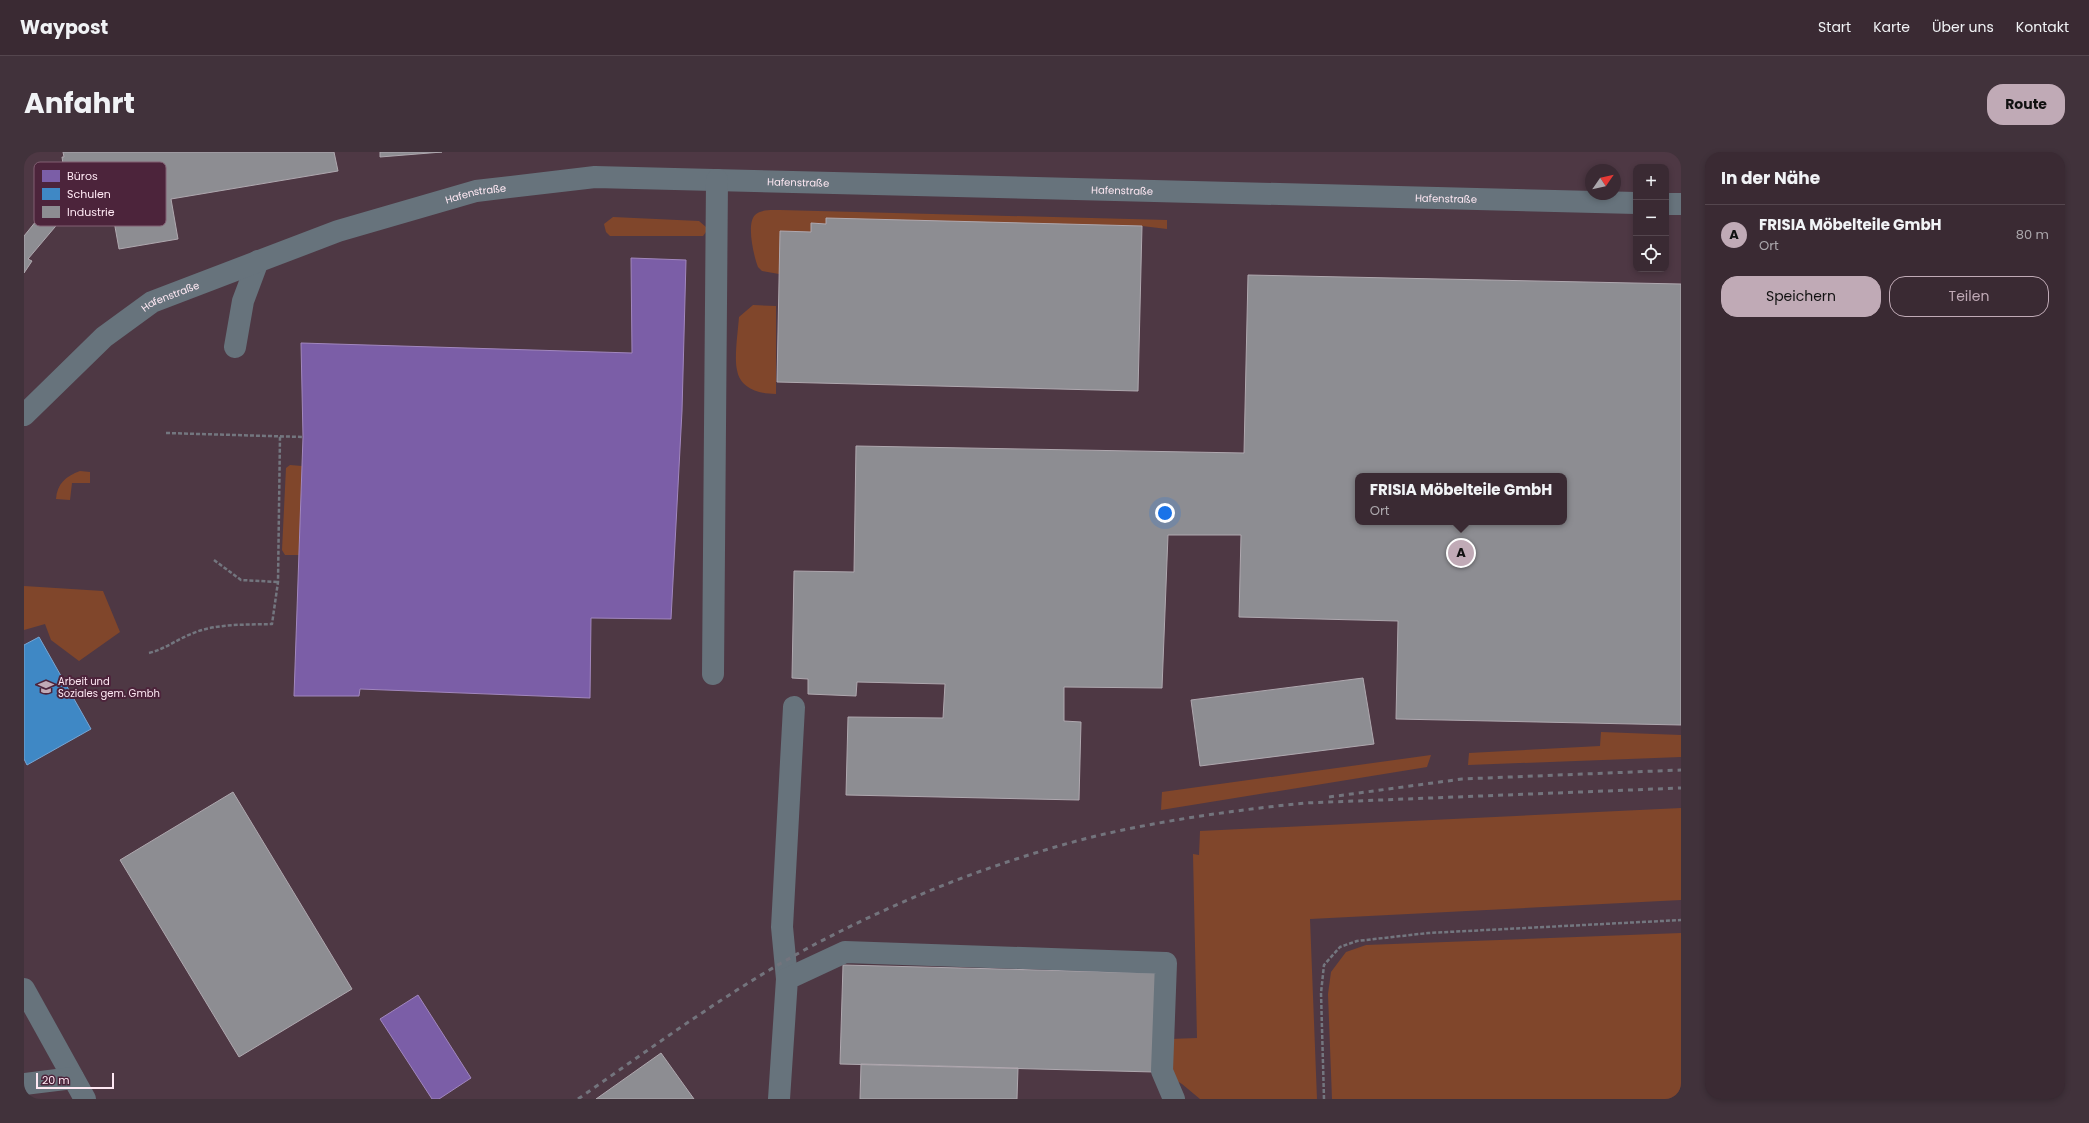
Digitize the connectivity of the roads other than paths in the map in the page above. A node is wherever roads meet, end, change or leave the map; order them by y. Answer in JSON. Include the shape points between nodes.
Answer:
{"nodes":[{"id":1,"x":717,"y":180,"type":"junction"},
{"id":2,"x":1633,"y":203,"type":"edge"},
{"id":3,"x":1669,"y":204,"type":"edge"},
{"id":4,"x":1681,"y":204,"type":"edge"},
{"id":5,"x":258,"y":261,"type":"junction"},
{"id":6,"x":236,"y":347,"type":"dead end"},
{"id":7,"x":24,"y":415,"type":"edge"},
{"id":8,"x":714,"y":674,"type":"dead end"},
{"id":9,"x":794,"y":706,"type":"dead end"},
{"id":10,"x":787,"y":979,"type":"junction"},
{"id":11,"x":24,"y":989,"type":"edge"},
{"id":12,"x":73,"y":1078,"type":"junction"},
{"id":13,"x":24,"y":1084,"type":"edge"},
{"id":14,"x":85,"y":1099,"type":"edge"},
{"id":15,"x":779,"y":1099,"type":"edge"},
{"id":16,"x":1174,"y":1099,"type":"edge"}],
"edges":[{"from":1,"to":2,"type":"street","name":"Hafenstraße"},
{"from":1,"to":5,"type":"street","name":"Hafenstraße","via":[[595,177],[476,191],[338,230]]},
{"from":1,"to":8,"type":"street"},
{"from":3,"to":4,"type":"street"},
{"from":5,"to":6,"type":"street","via":[[243,301]]},
{"from":5,"to":7,"type":"street","name":"Hafenstraße","via":[[152,302],[104,337]]},
{"from":9,"to":10,"type":"street","via":[[782,927]]},
{"from":10,"to":15,"type":"street"},
{"from":10,"to":16,"type":"street","via":[[845,952],[1166,963],[1162,1071]]},
{"from":11,"to":12,"type":"street"},
{"from":12,"to":13,"type":"street"},
{"from":12,"to":14,"type":"street"}]}
